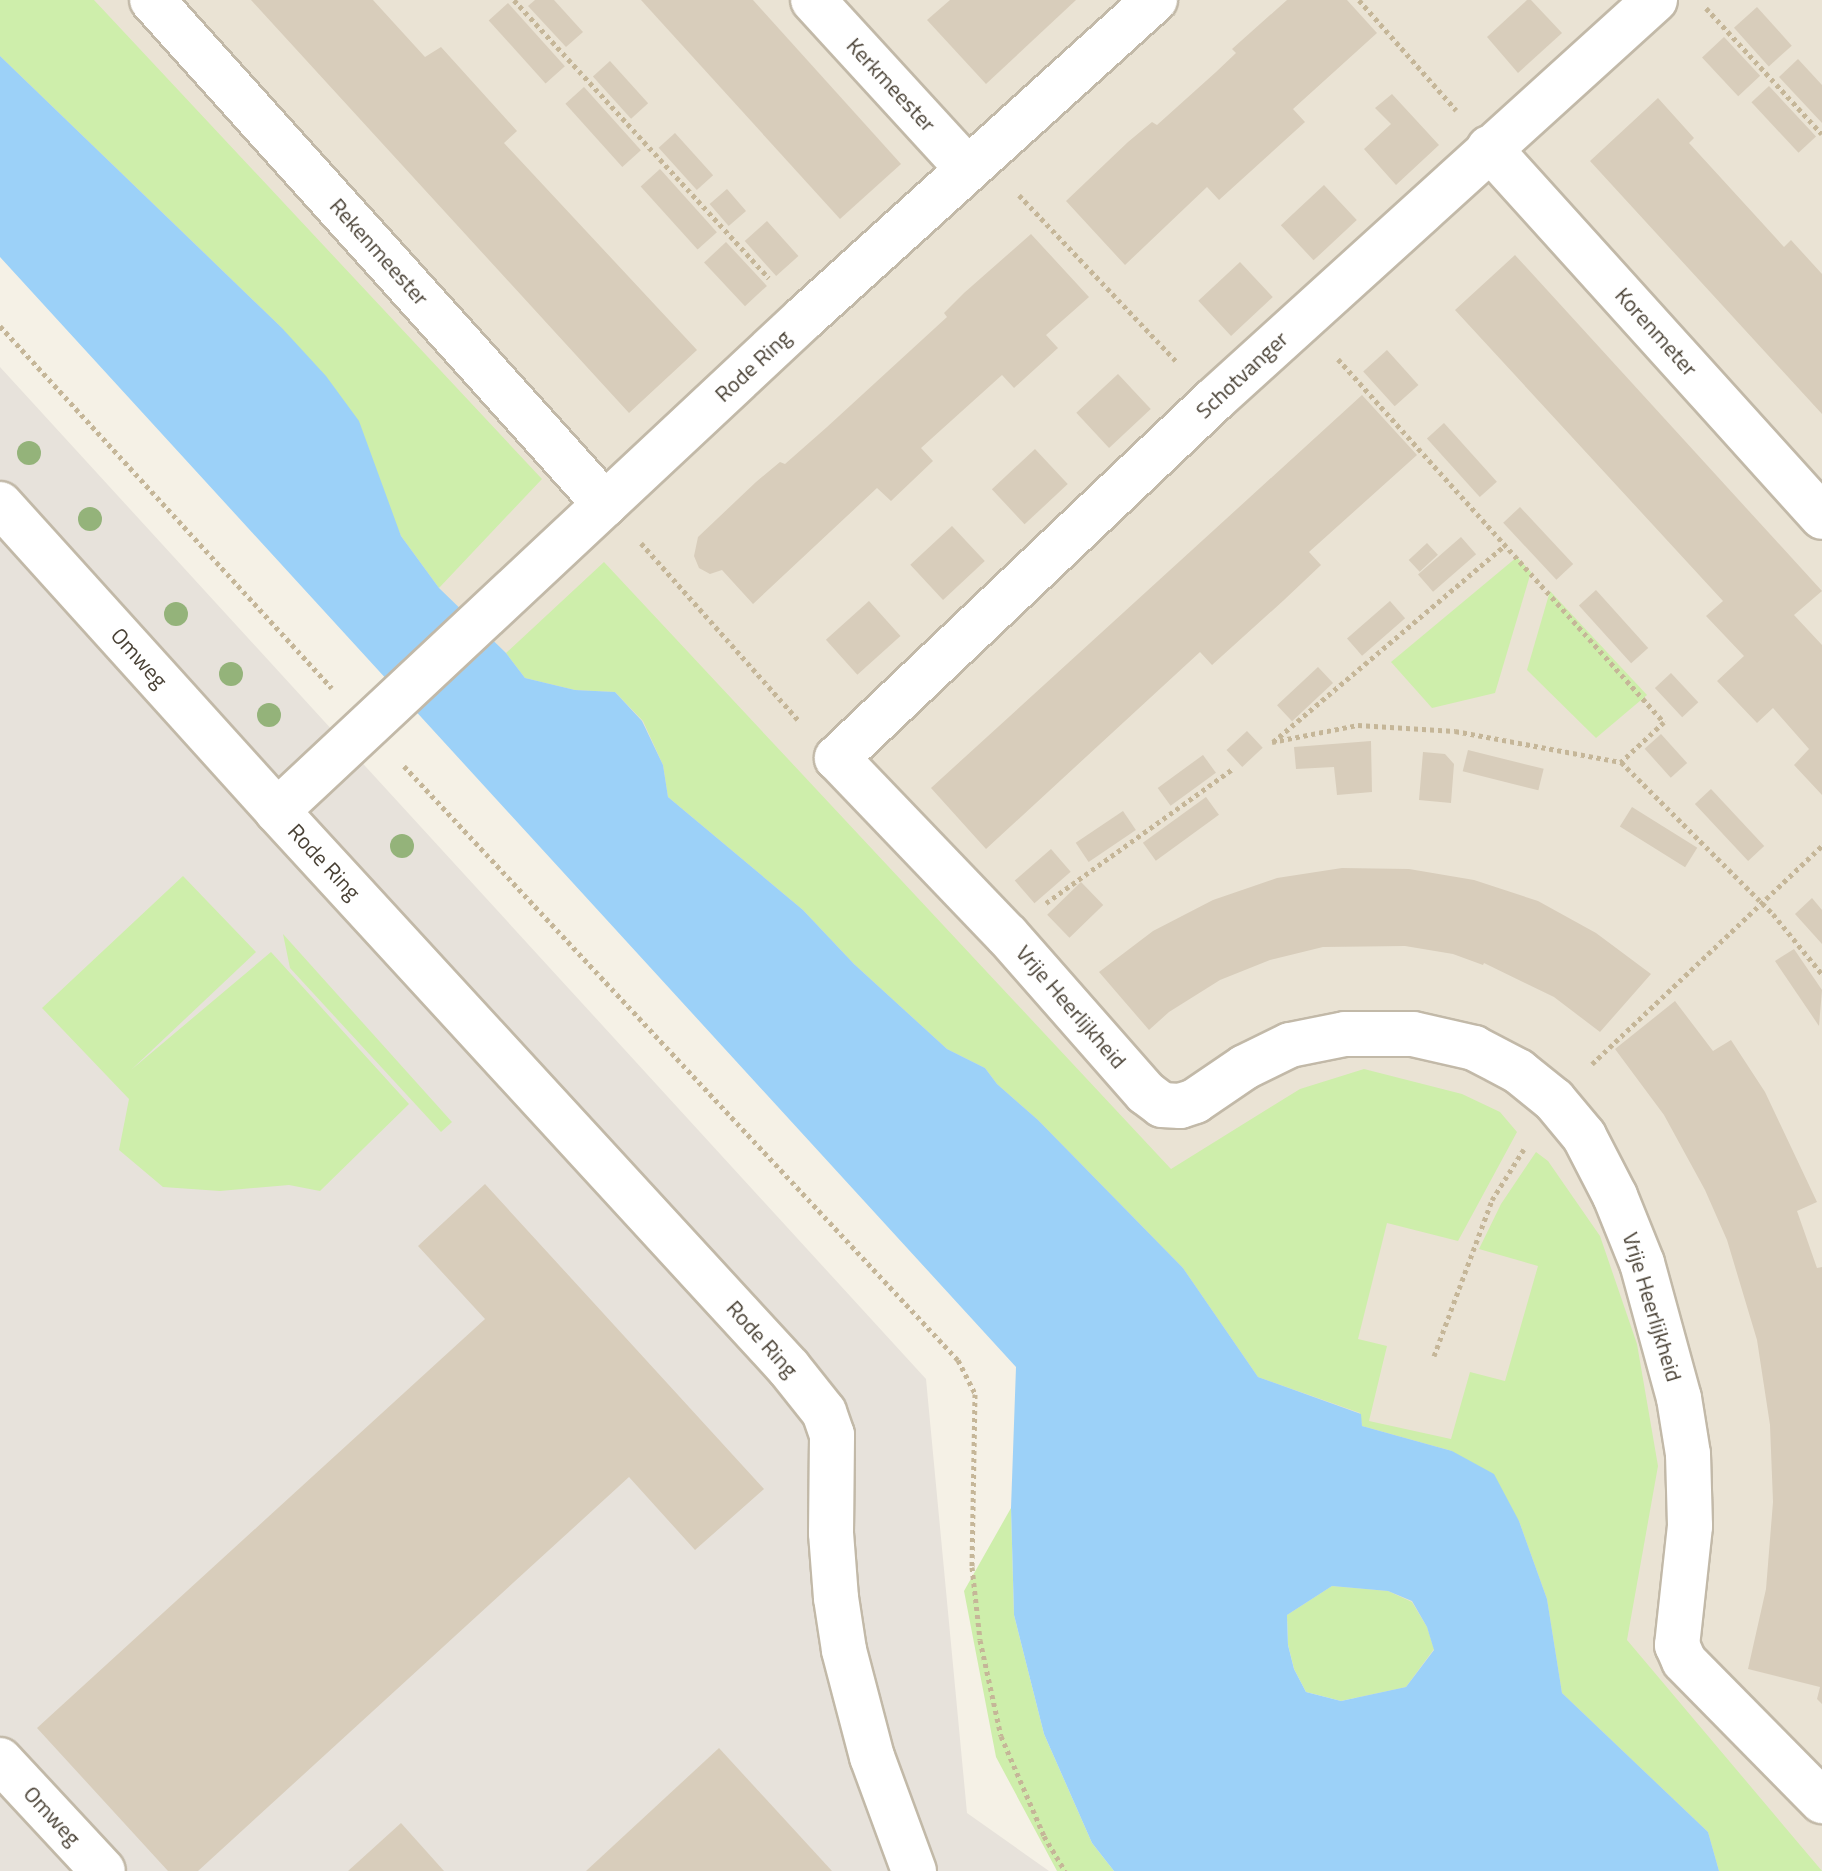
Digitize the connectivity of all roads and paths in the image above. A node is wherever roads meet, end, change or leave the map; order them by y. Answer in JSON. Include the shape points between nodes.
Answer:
{"nodes":[{"id":1,"x":152,"y":0,"type":"edge"},
{"id":2,"x":514,"y":0,"type":"edge"},
{"id":3,"x":813,"y":0,"type":"edge"},
{"id":4,"x":1155,"y":0,"type":"edge"},
{"id":5,"x":1359,"y":0,"type":"edge"},
{"id":6,"x":1655,"y":0,"type":"edge"},
{"id":7,"x":1698,"y":0,"type":"edge"},
{"id":8,"x":1822,"y":134,"type":"edge"},
{"id":9,"x":1489,"y":148,"type":"junction"},
{"id":10,"x":976,"y":163,"type":"junction"},
{"id":11,"x":804,"y":318,"type":"junction"},
{"id":12,"x":1302,"y":319,"type":"junction"},
{"id":13,"x":0,"y":326,"type":"edge"},
{"id":14,"x":1214,"y":400,"type":"junction"},
{"id":15,"x":0,"y":504,"type":"edge"},
{"id":16,"x":605,"y":504,"type":"junction"},
{"id":17,"x":1822,"y":517,"type":"edge"},
{"id":18,"x":1505,"y":545,"type":"junction"},
{"id":19,"x":646,"y":548,"type":"dead end"},
{"id":20,"x":380,"y":713,"type":"junction"},
{"id":21,"x":805,"y":729,"type":"dead end"},
{"id":22,"x":837,"y":758,"type":"joint"},
{"id":23,"x":1621,"y":762,"type":"junction"},
{"id":24,"x":1234,"y":768,"type":"dead end"},
{"id":25,"x":277,"y":811,"type":"junction"},
{"id":26,"x":1007,"y":935,"type":"junction"},
{"id":27,"x":1822,"y":974,"type":"edge"},
{"id":28,"x":0,"y":1760,"type":"edge"},
{"id":29,"x":1822,"y":1801,"type":"edge"},
{"id":30,"x":103,"y":1871,"type":"edge"},
{"id":31,"x":914,"y":1871,"type":"edge"},
{"id":32,"x":1065,"y":1871,"type":"edge"}],
"edges":[{"from":1,"to":16,"type":"street","name":"Rekenmeester"},
{"from":2,"to":11,"type":"path"},
{"from":3,"to":10,"type":"street","name":"Kerkmeester"},
{"from":4,"to":10,"type":"street","name":"Rode Ring"},
{"from":5,"to":9,"type":"path"},
{"from":6,"to":9,"type":"street","name":"Schotvanger"},
{"from":7,"to":8,"type":"path"},
{"from":9,"to":12,"type":"street","name":"Schotvanger"},
{"from":9,"to":17,"type":"street","name":"Korenmeter"},
{"from":10,"to":11,"type":"street","name":"Rode Ring"},
{"from":10,"to":14,"type":"path"},
{"from":11,"to":16,"type":"street","name":"Rode Ring"},
{"from":12,"to":14,"type":"street","name":"Schotvanger"},
{"from":12,"to":18,"type":"path"},
{"from":13,"to":20,"type":"path"},
{"from":14,"to":22,"type":"street","name":"Schotvanger"},
{"from":15,"to":25,"type":"street","name":"Omweg"},
{"from":16,"to":20,"type":"street","name":"Rode Ring"},
{"from":18,"to":23,"type":"path","via":[[1664,722]]},
{"from":18,"to":23,"type":"path","via":[[1272,742],[1358,725],[1455,731]]},
{"from":19,"to":21,"type":"path"},
{"from":20,"to":25,"type":"street","name":"Rode Ring"},
{"from":20,"to":32,"type":"path","via":[[958,1360],[975,1394],[972,1567],[980,1640],[1001,1736]]},
{"from":22,"to":26,"type":"street","name":"Vrije Heerlijkheid"},
{"from":23,"to":27,"type":"path","via":[[1773,914]]},
{"from":24,"to":26,"type":"path"},
{"from":25,"to":31,"type":"street","name":"Rode Ring","via":[[824,1412],[832,1435],[831,1533],[844,1650],[872,1757]]},
{"from":26,"to":29,"type":"street","name":"Vrije Heerlijkheid","via":[[1162,1105],[1195,1101],[1290,1045],[1345,1034],[1413,1034],[1474,1048],[1518,1071],[1554,1100],[1584,1136],[1615,1196],[1642,1263],[1679,1398],[1688,1454],[1690,1526],[1677,1645],[1684,1661]]},
{"from":28,"to":30,"type":"street","name":"Omweg"}]}
